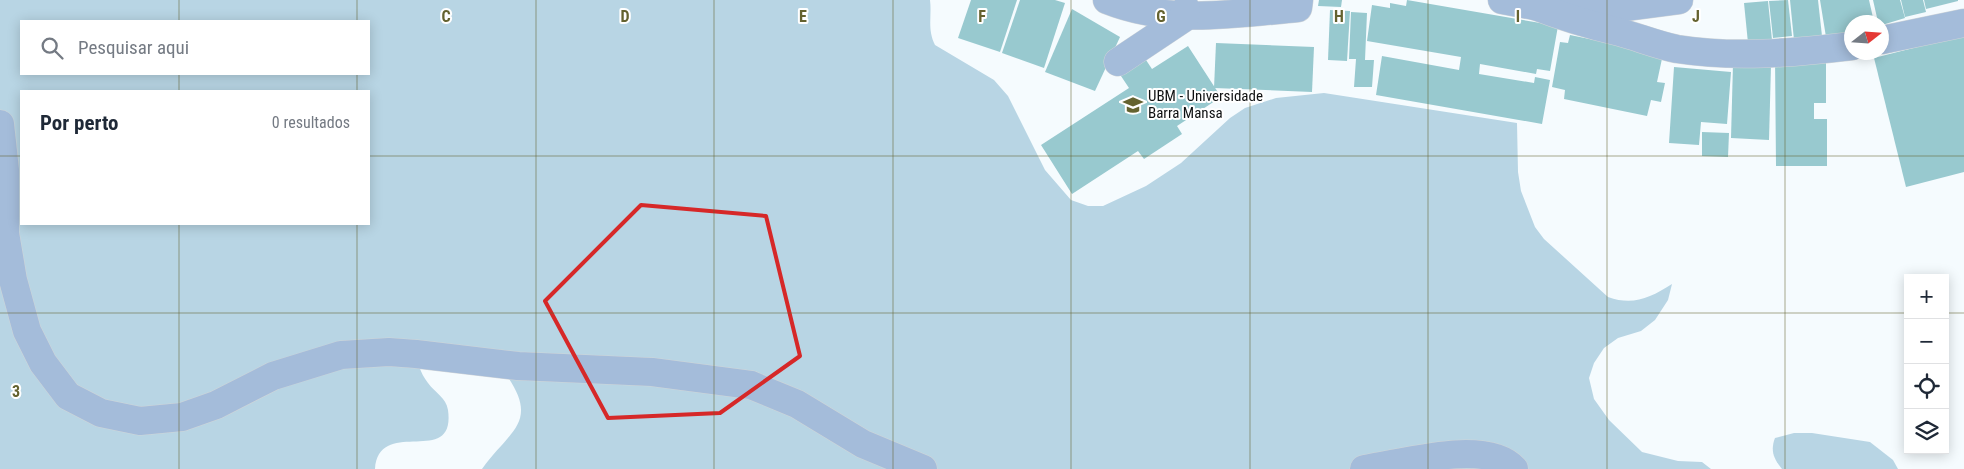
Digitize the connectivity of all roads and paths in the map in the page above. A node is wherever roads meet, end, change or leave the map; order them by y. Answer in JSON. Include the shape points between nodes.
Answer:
{"nodes":[{"id":1,"x":1107,"y":0,"type":"edge"},
{"id":2,"x":1299,"y":0,"type":"edge"},
{"id":3,"x":1502,"y":0,"type":"edge"},
{"id":4,"x":1679,"y":0,"type":"edge"},
{"id":5,"x":1186,"y":9,"type":"edge"},
{"id":6,"x":1616,"y":21,"type":"junction"},
{"id":7,"x":1964,"y":23,"type":"edge"},
{"id":8,"x":1889,"y":39,"type":"edge"},
{"id":9,"x":1844,"y":47,"type":"edge"},
{"id":10,"x":1118,"y":62,"type":"dead end"},
{"id":11,"x":0,"y":124,"type":"edge"},
{"id":12,"x":923,"y":469,"type":"edge"},
{"id":13,"x":1364,"y":469,"type":"edge"},
{"id":14,"x":1514,"y":469,"type":"edge"}],
"edges":[{"from":1,"to":5,"type":"street","via":[[1148,12]]},
{"from":2,"to":5,"type":"street","via":[[1298,8]]},
{"from":3,"to":6,"type":"street"},
{"from":4,"to":6,"type":"street"},
{"from":5,"to":10,"type":"street"},
{"from":6,"to":9,"type":"street","via":[[1677,48],[1724,53],[1803,52]]},
{"from":7,"to":8,"type":"street"},
{"from":11,"to":12,"type":"street","via":[[5,170],[5,233],[27,331],[43,363],[68,396],[101,413],[140,421],[182,417],[273,376],[341,355],[388,352],[518,366],[652,372],[751,385],[797,404],[864,444]]},
{"from":13,"to":14,"type":"street","via":[[1426,458],[1474,455],[1496,456]]}]}
